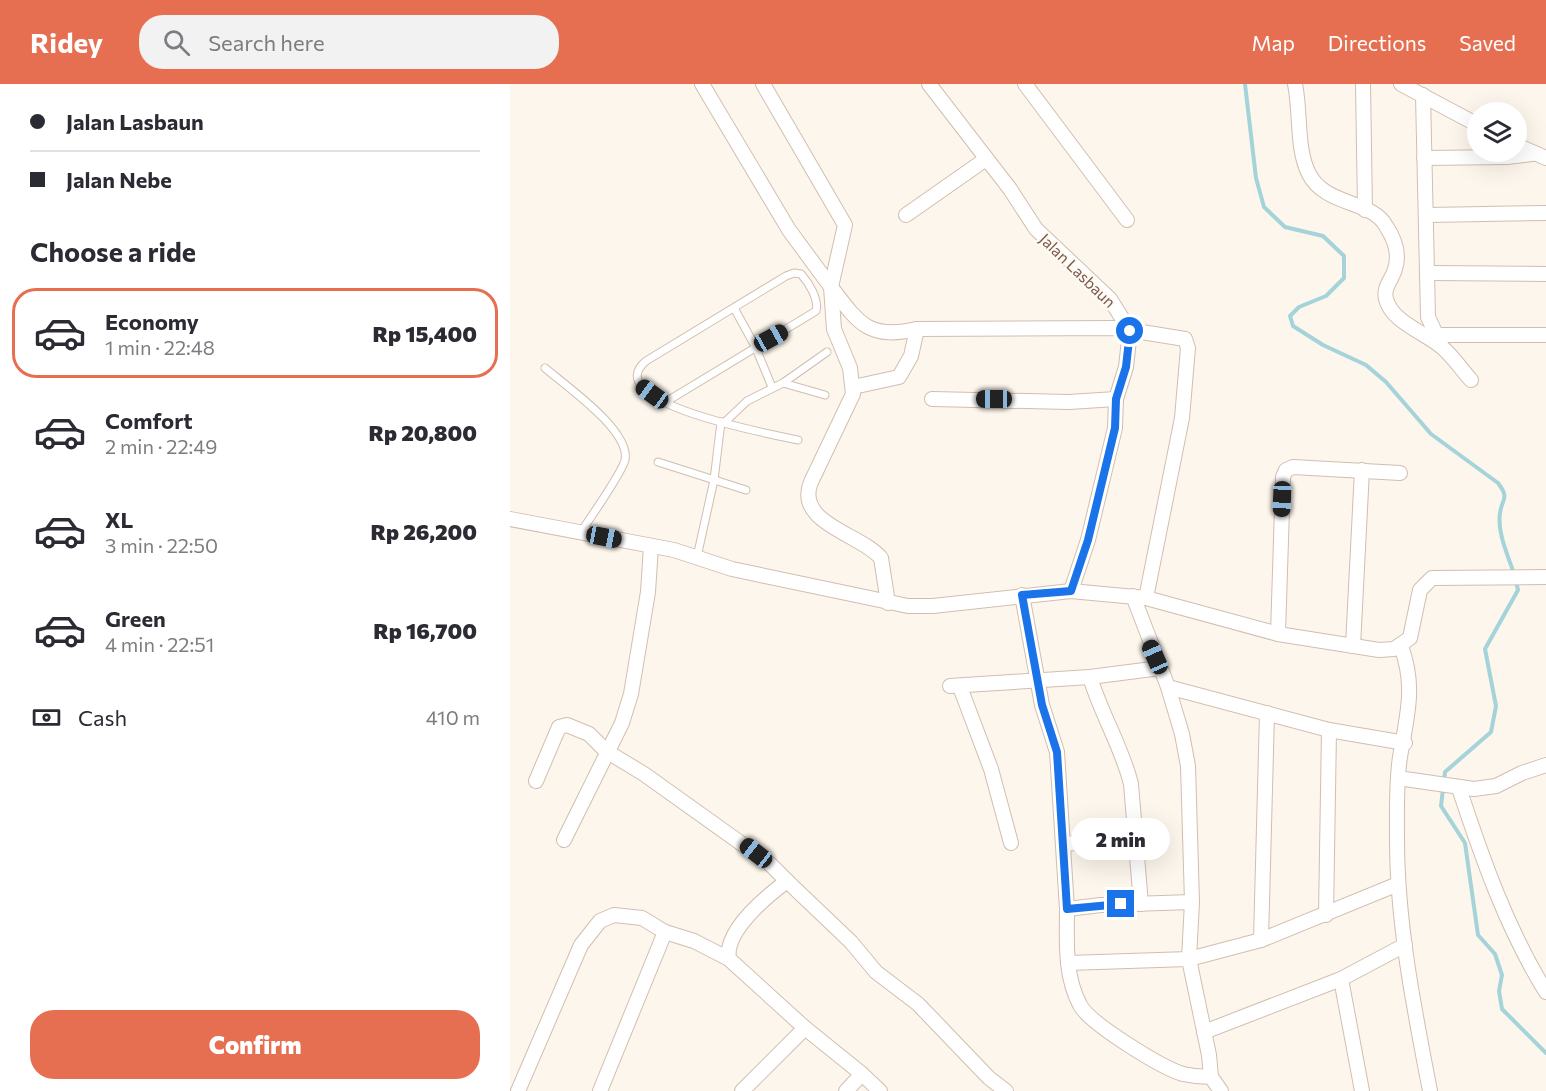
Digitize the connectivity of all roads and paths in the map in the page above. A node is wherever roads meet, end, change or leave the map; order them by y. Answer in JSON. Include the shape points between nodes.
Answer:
{"nodes":[{"id":1,"x":702,"y":84,"type":"edge"},
{"id":2,"x":763,"y":84,"type":"edge"},
{"id":3,"x":929,"y":84,"type":"edge"},
{"id":4,"x":1024,"y":84,"type":"edge"},
{"id":5,"x":1295,"y":84,"type":"edge"},
{"id":6,"x":1363,"y":84,"type":"edge"},
{"id":7,"x":1401,"y":84,"type":"edge"},
{"id":8,"x":1423,"y":95,"type":"junction"},
{"id":9,"x":1467,"y":119,"type":"edge"},
{"id":10,"x":1527,"y":151,"type":"edge"},
{"id":11,"x":1532,"y":154,"type":"junction"},
{"id":12,"x":1424,"y":158,"type":"junction"},
{"id":13,"x":1546,"y":158,"type":"edge"},
{"id":14,"x":986,"y":159,"type":"junction"},
{"id":15,"x":1365,"y":210,"type":"junction"},
{"id":16,"x":1546,"y":213,"type":"edge"},
{"id":17,"x":906,"y":214,"type":"dead end"},
{"id":18,"x":1428,"y":215,"type":"junction"},
{"id":19,"x":1127,"y":220,"type":"dead end"},
{"id":20,"x":1429,"y":273,"type":"junction"},
{"id":21,"x":1546,"y":274,"type":"edge"},
{"id":22,"x":831,"y":287,"type":"junction"},
{"id":23,"x":734,"y":308,"type":"junction"},
{"id":24,"x":917,"y":329,"type":"junction"},
{"id":25,"x":1130,"y":331,"type":"junction"},
{"id":26,"x":1435,"y":335,"type":"junction"},
{"id":27,"x":1546,"y":335,"type":"edge"},
{"id":28,"x":755,"y":346,"type":"junction"},
{"id":29,"x":1443,"y":348,"type":"junction"},
{"id":30,"x":827,"y":352,"type":"dead end"},
{"id":31,"x":545,"y":368,"type":"dead end"},
{"id":32,"x":1471,"y":380,"type":"dead end"},
{"id":33,"x":783,"y":384,"type":"junction"},
{"id":34,"x":772,"y":387,"type":"junction"},
{"id":35,"x":853,"y":387,"type":"junction"},
{"id":36,"x":825,"y":395,"type":"dead end"},
{"id":37,"x":932,"y":399,"type":"dead end"},
{"id":38,"x":1116,"y":399,"type":"junction"},
{"id":39,"x":664,"y":403,"type":"junction"},
{"id":40,"x":721,"y":422,"type":"junction"},
{"id":41,"x":798,"y":440,"type":"dead end"},
{"id":42,"x":658,"y":462,"type":"dead end"},
{"id":43,"x":1362,"y":470,"type":"junction"},
{"id":44,"x":1400,"y":473,"type":"dead end"},
{"id":45,"x":714,"y":480,"type":"junction"},
{"id":46,"x":746,"y":490,"type":"dead end"},
{"id":47,"x":510,"y":519,"type":"edge"},
{"id":48,"x":581,"y":532,"type":"junction"},
{"id":49,"x":651,"y":546,"type":"junction"},
{"id":50,"x":698,"y":557,"type":"junction"},
{"id":51,"x":1546,"y":577,"type":"edge"},
{"id":52,"x":1071,"y":591,"type":"junction"},
{"id":53,"x":1022,"y":595,"type":"junction"},
{"id":54,"x":1139,"y":597,"type":"junction"},
{"id":55,"x":888,"y":603,"type":"junction"},
{"id":56,"x":1278,"y":634,"type":"junction"},
{"id":57,"x":1401,"y":645,"type":"junction"},
{"id":58,"x":1353,"y":646,"type":"junction"},
{"id":59,"x":1160,"y":668,"type":"junction"},
{"id":60,"x":1090,"y":677,"type":"junction"},
{"id":61,"x":1037,"y":679,"type":"junction"},
{"id":62,"x":1168,"y":687,"type":"junction"},
{"id":63,"x":1267,"y":713,"type":"junction"},
{"id":64,"x":1329,"y":730,"type":"junction"},
{"id":65,"x":1405,"y":743,"type":"junction"},
{"id":66,"x":606,"y":752,"type":"junction"},
{"id":67,"x":1546,"y":765,"type":"edge"},
{"id":68,"x":1398,"y":778,"type":"junction"},
{"id":69,"x":536,"y":781,"type":"dead end"},
{"id":70,"x":1454,"y":787,"type":"junction"},
{"id":71,"x":1136,"y":838,"type":"junction"},
{"id":72,"x":564,"y":840,"type":"dead end"},
{"id":73,"x":1011,"y":843,"type":"dead end"},
{"id":74,"x":1064,"y":844,"type":"junction"},
{"id":75,"x":787,"y":881,"type":"junction"},
{"id":76,"x":1398,"y":884,"type":"junction"},
{"id":77,"x":1192,"y":902,"type":"junction"},
{"id":78,"x":1140,"y":904,"type":"junction"},
{"id":79,"x":1067,"y":909,"type":"junction"},
{"id":80,"x":1326,"y":915,"type":"junction"},
{"id":81,"x":665,"y":932,"type":"junction"},
{"id":82,"x":1261,"y":940,"type":"junction"},
{"id":83,"x":1405,"y":945,"type":"junction"},
{"id":84,"x":729,"y":959,"type":"junction"},
{"id":85,"x":1189,"y":960,"type":"junction"},
{"id":86,"x":1068,"y":963,"type":"junction"},
{"id":87,"x":1341,"y":979,"type":"junction"},
{"id":88,"x":1546,"y":992,"type":"edge"},
{"id":89,"x":805,"y":1028,"type":"junction"},
{"id":90,"x":1204,"y":1032,"type":"junction"},
{"id":91,"x":862,"y":1074,"type":"junction"},
{"id":92,"x":1211,"y":1077,"type":"junction"},
{"id":93,"x":518,"y":1091,"type":"edge"},
{"id":94,"x":600,"y":1091,"type":"edge"},
{"id":95,"x":742,"y":1091,"type":"edge"},
{"id":96,"x":846,"y":1091,"type":"edge"},
{"id":97,"x":880,"y":1091,"type":"edge"},
{"id":98,"x":1006,"y":1091,"type":"edge"},
{"id":99,"x":1221,"y":1091,"type":"edge"},
{"id":100,"x":1362,"y":1091,"type":"edge"},
{"id":101,"x":1430,"y":1091,"type":"edge"}],
"edges":[{"from":1,"to":22,"type":"street","via":[[789,230]]},
{"from":2,"to":22,"type":"street","via":[[845,225]]},
{"from":3,"to":14,"type":"street","name":"Jalan Lasbaun"},
{"from":4,"to":19,"type":"street"},
{"from":5,"to":15,"type":"street","via":[[1303,160],[1308,173],[1333,197]]},
{"from":6,"to":15,"type":"street"},
{"from":7,"to":8,"type":"street"},
{"from":8,"to":9,"type":"street"},
{"from":8,"to":12,"type":"street"},
{"from":10,"to":11,"type":"street"},
{"from":11,"to":12,"type":"street"},
{"from":11,"to":13,"type":"street"},
{"from":12,"to":18,"type":"street"},
{"from":14,"to":17,"type":"street"},
{"from":14,"to":25,"type":"street","name":"Jalan Lasbaun","via":[[1036,229],[1110,299]]},
{"from":15,"to":29,"type":"street","via":[[1381,219],[1395,243],[1395,269],[1385,292],[1388,304],[1397,316]]},
{"from":16,"to":18,"type":"street"},
{"from":18,"to":20,"type":"street"},
{"from":20,"to":21,"type":"street"},
{"from":20,"to":26,"type":"street","via":[[1428,317]]},
{"from":22,"to":24,"type":"street","via":[[854,316],[877,331],[892,334]]},
{"from":22,"to":35,"type":"street","via":[[834,328]]},
{"from":23,"to":28,"type":"lane"},
{"from":23,"to":28,"type":"lane","via":[[794,273],[801,274],[808,284],[818,306],[816,311]]},
{"from":23,"to":39,"type":"lane","via":[[646,361],[637,371],[639,385]]},
{"from":24,"to":25,"type":"street"},
{"from":24,"to":35,"type":"street","via":[[911,357],[899,377]]},
{"from":25,"to":38,"type":"street","via":[[1126,367]]},
{"from":25,"to":54,"type":"street","via":[[1181,336],[1188,343],[1182,418]]},
{"from":26,"to":27,"type":"street"},
{"from":26,"to":29,"type":"street"},
{"from":28,"to":34,"type":"lane"},
{"from":28,"to":39,"type":"lane"},
{"from":29,"to":32,"type":"street"},
{"from":30,"to":33,"type":"lane"},
{"from":31,"to":48,"type":"lane","via":[[614,428],[623,444],[625,461]]},
{"from":33,"to":34,"type":"lane"},
{"from":33,"to":36,"type":"lane"},
{"from":34,"to":40,"type":"lane"},
{"from":35,"to":55,"type":"street","via":[[849,406],[806,498],[809,507],[823,520],[877,552]]},
{"from":37,"to":38,"type":"street"},
{"from":38,"to":52,"type":"street","via":[[1115,428],[1088,540]]},
{"from":39,"to":40,"type":"lane"},
{"from":40,"to":41,"type":"lane"},
{"from":40,"to":45,"type":"lane"},
{"from":42,"to":45,"type":"lane"},
{"from":43,"to":44,"type":"street"},
{"from":43,"to":56,"type":"street","via":[[1286,470]]},
{"from":43,"to":58,"type":"street"},
{"from":45,"to":46,"type":"lane"},
{"from":45,"to":50,"type":"lane"},
{"from":47,"to":48,"type":"street"},
{"from":48,"to":49,"type":"street"},
{"from":49,"to":50,"type":"street"},
{"from":49,"to":66,"type":"street","via":[[648,592],[631,694],[622,723]]},
{"from":50,"to":55,"type":"street","via":[[732,569]]},
{"from":51,"to":57,"type":"street","via":[[1439,577],[1426,582],[1420,590],[1410,638]]},
{"from":52,"to":53,"type":"street"},
{"from":52,"to":54,"type":"street"},
{"from":53,"to":55,"type":"street","via":[[933,606]]},
{"from":53,"to":61,"type":"street"},
{"from":54,"to":56,"type":"street"},
{"from":54,"to":59,"type":"street"},
{"from":56,"to":58,"type":"street"},
{"from":57,"to":58,"type":"street","via":[[1394,650]]},
{"from":57,"to":65,"type":"street","via":[[1409,666],[1411,688]]},
{"from":59,"to":60,"type":"street"},
{"from":59,"to":62,"type":"street"},
{"from":60,"to":61,"type":"street"},
{"from":60,"to":71,"type":"street","via":[[1127,768]]},
{"from":61,"to":73,"type":"street","via":[[955,686],[991,769]]},
{"from":61,"to":74,"type":"street","via":[[1057,752]]},
{"from":62,"to":63,"type":"street"},
{"from":62,"to":77,"type":"street","via":[[1188,766]]},
{"from":63,"to":64,"type":"street"},
{"from":63,"to":82,"type":"street"},
{"from":64,"to":65,"type":"street"},
{"from":64,"to":80,"type":"street"},
{"from":65,"to":68,"type":"street"},
{"from":66,"to":69,"type":"street","via":[[589,734],[562,725]]},
{"from":66,"to":72,"type":"street"},
{"from":66,"to":75,"type":"street","via":[[741,842]]},
{"from":67,"to":70,"type":"street","via":[[1496,786]]},
{"from":68,"to":70,"type":"street"},
{"from":68,"to":76,"type":"street"},
{"from":70,"to":88,"type":"street","via":[[1486,870]]},
{"from":71,"to":74,"type":"street"},
{"from":71,"to":78,"type":"street"},
{"from":74,"to":79,"type":"street"},
{"from":75,"to":84,"type":"street","via":[[736,931],[728,949]]},
{"from":75,"to":98,"type":"street","via":[[851,942],[876,972],[918,1004]]},
{"from":76,"to":80,"type":"street"},
{"from":76,"to":83,"type":"street"},
{"from":77,"to":78,"type":"street"},
{"from":77,"to":85,"type":"street"},
{"from":78,"to":79,"type":"street"},
{"from":79,"to":86,"type":"street"},
{"from":80,"to":82,"type":"street"},
{"from":81,"to":84,"type":"street"},
{"from":81,"to":93,"type":"street","via":[[642,918],[626,915],[614,915],[592,927],[580,945]]},
{"from":81,"to":94,"type":"street"},
{"from":82,"to":85,"type":"street"},
{"from":83,"to":87,"type":"street"},
{"from":83,"to":101,"type":"street"},
{"from":84,"to":89,"type":"street"},
{"from":85,"to":86,"type":"street"},
{"from":85,"to":90,"type":"street"},
{"from":86,"to":92,"type":"street","via":[[1079,1004],[1088,1015],[1159,1064],[1182,1074]]},
{"from":87,"to":90,"type":"street"},
{"from":87,"to":100,"type":"street"},
{"from":89,"to":91,"type":"street"},
{"from":89,"to":95,"type":"street"},
{"from":90,"to":92,"type":"street"},
{"from":91,"to":96,"type":"street"},
{"from":91,"to":97,"type":"street"},
{"from":92,"to":99,"type":"street"}]}
